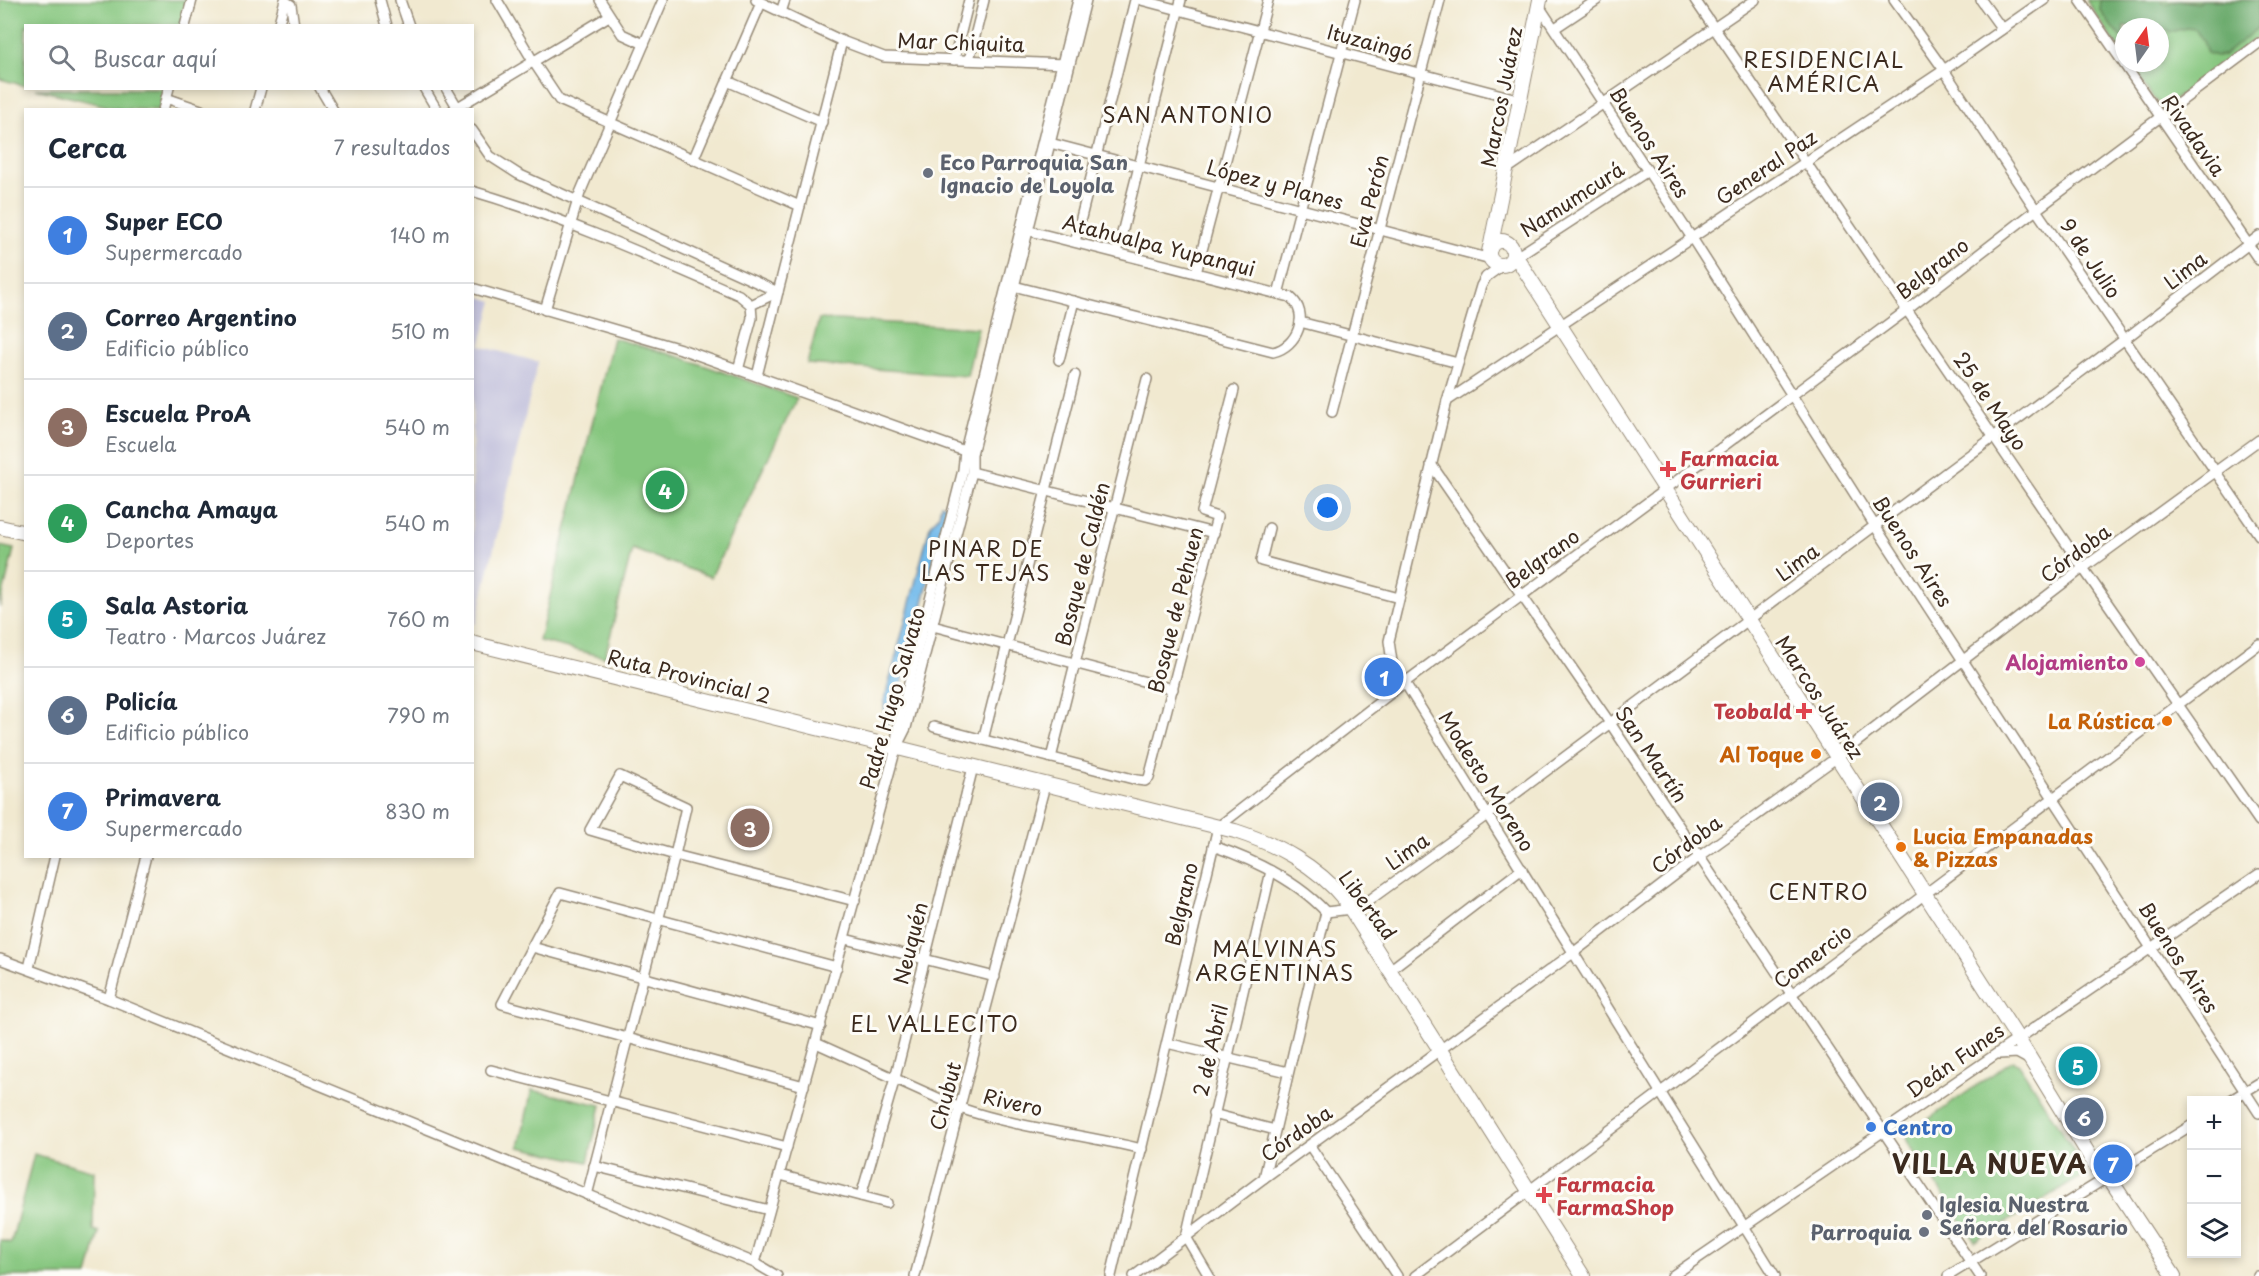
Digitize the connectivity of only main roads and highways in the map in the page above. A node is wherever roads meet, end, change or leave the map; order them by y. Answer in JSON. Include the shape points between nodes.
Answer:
{"nodes":[{"id":1,"x":1540,"y":3,"type":"edge"},
{"id":2,"x":1500,"y":202,"type":"junction"},
{"id":3,"x":1505,"y":255,"type":"junction"},
{"id":4,"x":0,"y":527,"type":"edge"},
{"id":5,"x":24,"y":533,"type":"edge"},
{"id":6,"x":474,"y":643,"type":"edge"},
{"id":7,"x":896,"y":748,"type":"joint"},
{"id":8,"x":1583,"y":1276,"type":"edge"},
{"id":9,"x":2174,"y":1276,"type":"edge"}],
"edges":[{"from":1,"to":2,"type":"main road","name":"Marcos Juárez"},
{"from":2,"to":3,"type":"main road","name":"Marcos Juárez"},
{"from":2,"to":3,"type":"main road","name":"Marcos Juárez"},
{"from":3,"to":9,"type":"main road","name":"Marcos Juárez","via":[[1560,325],[2099,1171],[2112,1182]]},
{"from":4,"to":5,"type":"main road"},
{"from":6,"to":7,"type":"main road","name":"Ruta Provincial 2"},
{"from":7,"to":8,"type":"main road","name":"Libertad","via":[[1218,827],[1253,837],[1298,858],[1337,889],[1352,910]]}]}
